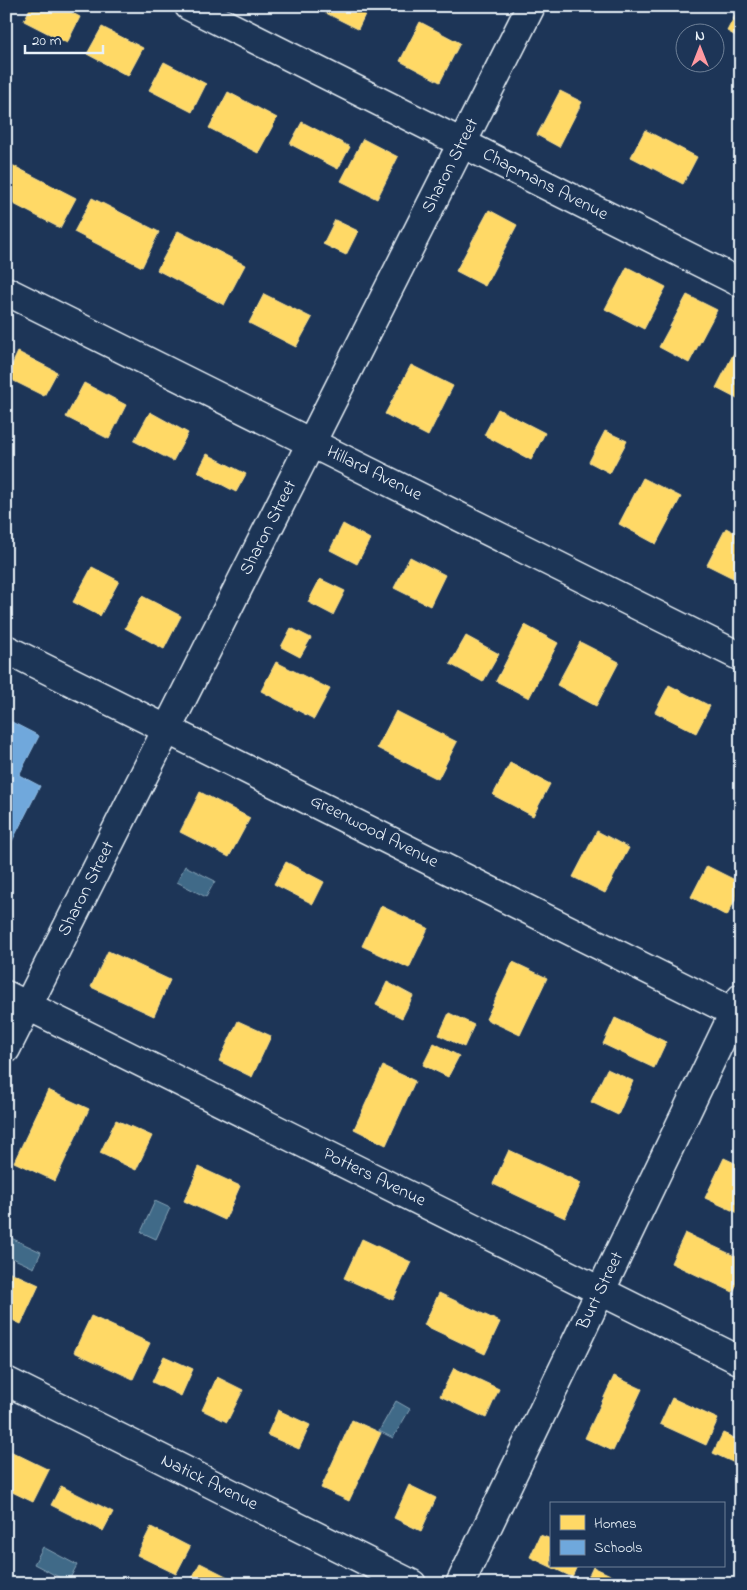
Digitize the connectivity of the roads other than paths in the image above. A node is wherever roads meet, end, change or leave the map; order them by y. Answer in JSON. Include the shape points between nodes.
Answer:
{"nodes":[{"id":1,"x":189,"y":6,"type":"edge"},
{"id":2,"x":531,"y":6,"type":"edge"},
{"id":3,"x":462,"y":144,"type":"junction"},
{"id":4,"x":741,"y":284,"type":"edge"},
{"id":5,"x":6,"y":291,"type":"edge"},
{"id":6,"x":311,"y":443,"type":"junction"},
{"id":7,"x":6,"y":649,"type":"edge"},
{"id":8,"x":741,"y":657,"type":"edge"},
{"id":9,"x":167,"y":729,"type":"junction"},
{"id":10,"x":17,"y":1001,"type":"edge"},
{"id":11,"x":738,"y":1009,"type":"edge"},
{"id":12,"x":6,"y":1049,"type":"edge"},
{"id":13,"x":601,"y":1291,"type":"junction"},
{"id":14,"x":741,"y":1361,"type":"edge"},
{"id":15,"x":6,"y":1381,"type":"edge"},
{"id":16,"x":412,"y":1584,"type":"edge"},
{"id":17,"x":460,"y":1584,"type":"edge"}],
"edges":[{"from":1,"to":3,"type":"street","name":"Chapmans Avenue"},
{"from":2,"to":3,"type":"street","name":"Sharon Street"},
{"from":3,"to":4,"type":"street","name":"Chapmans Avenue"},
{"from":3,"to":6,"type":"street","name":"Sharon Street"},
{"from":5,"to":6,"type":"street","name":"Hillard Avenue"},
{"from":6,"to":8,"type":"street","name":"Hillard Avenue"},
{"from":6,"to":9,"type":"street","name":"Sharon Street"},
{"from":7,"to":9,"type":"street","name":"Greenwood Avenue"},
{"from":9,"to":10,"type":"street","name":"Sharon Street"},
{"from":9,"to":11,"type":"street","name":"Greenwood Avenue"},
{"from":10,"to":12,"type":"street","name":"Sharon Street"},
{"from":10,"to":13,"type":"street","name":"Potters Avenue"},
{"from":11,"to":13,"type":"street","name":"Burt Street"},
{"from":13,"to":14,"type":"street","name":"Potters Avenue"},
{"from":13,"to":17,"type":"street","name":"Burt Street"},
{"from":15,"to":16,"type":"street","name":"Natick Avenue"}]}
